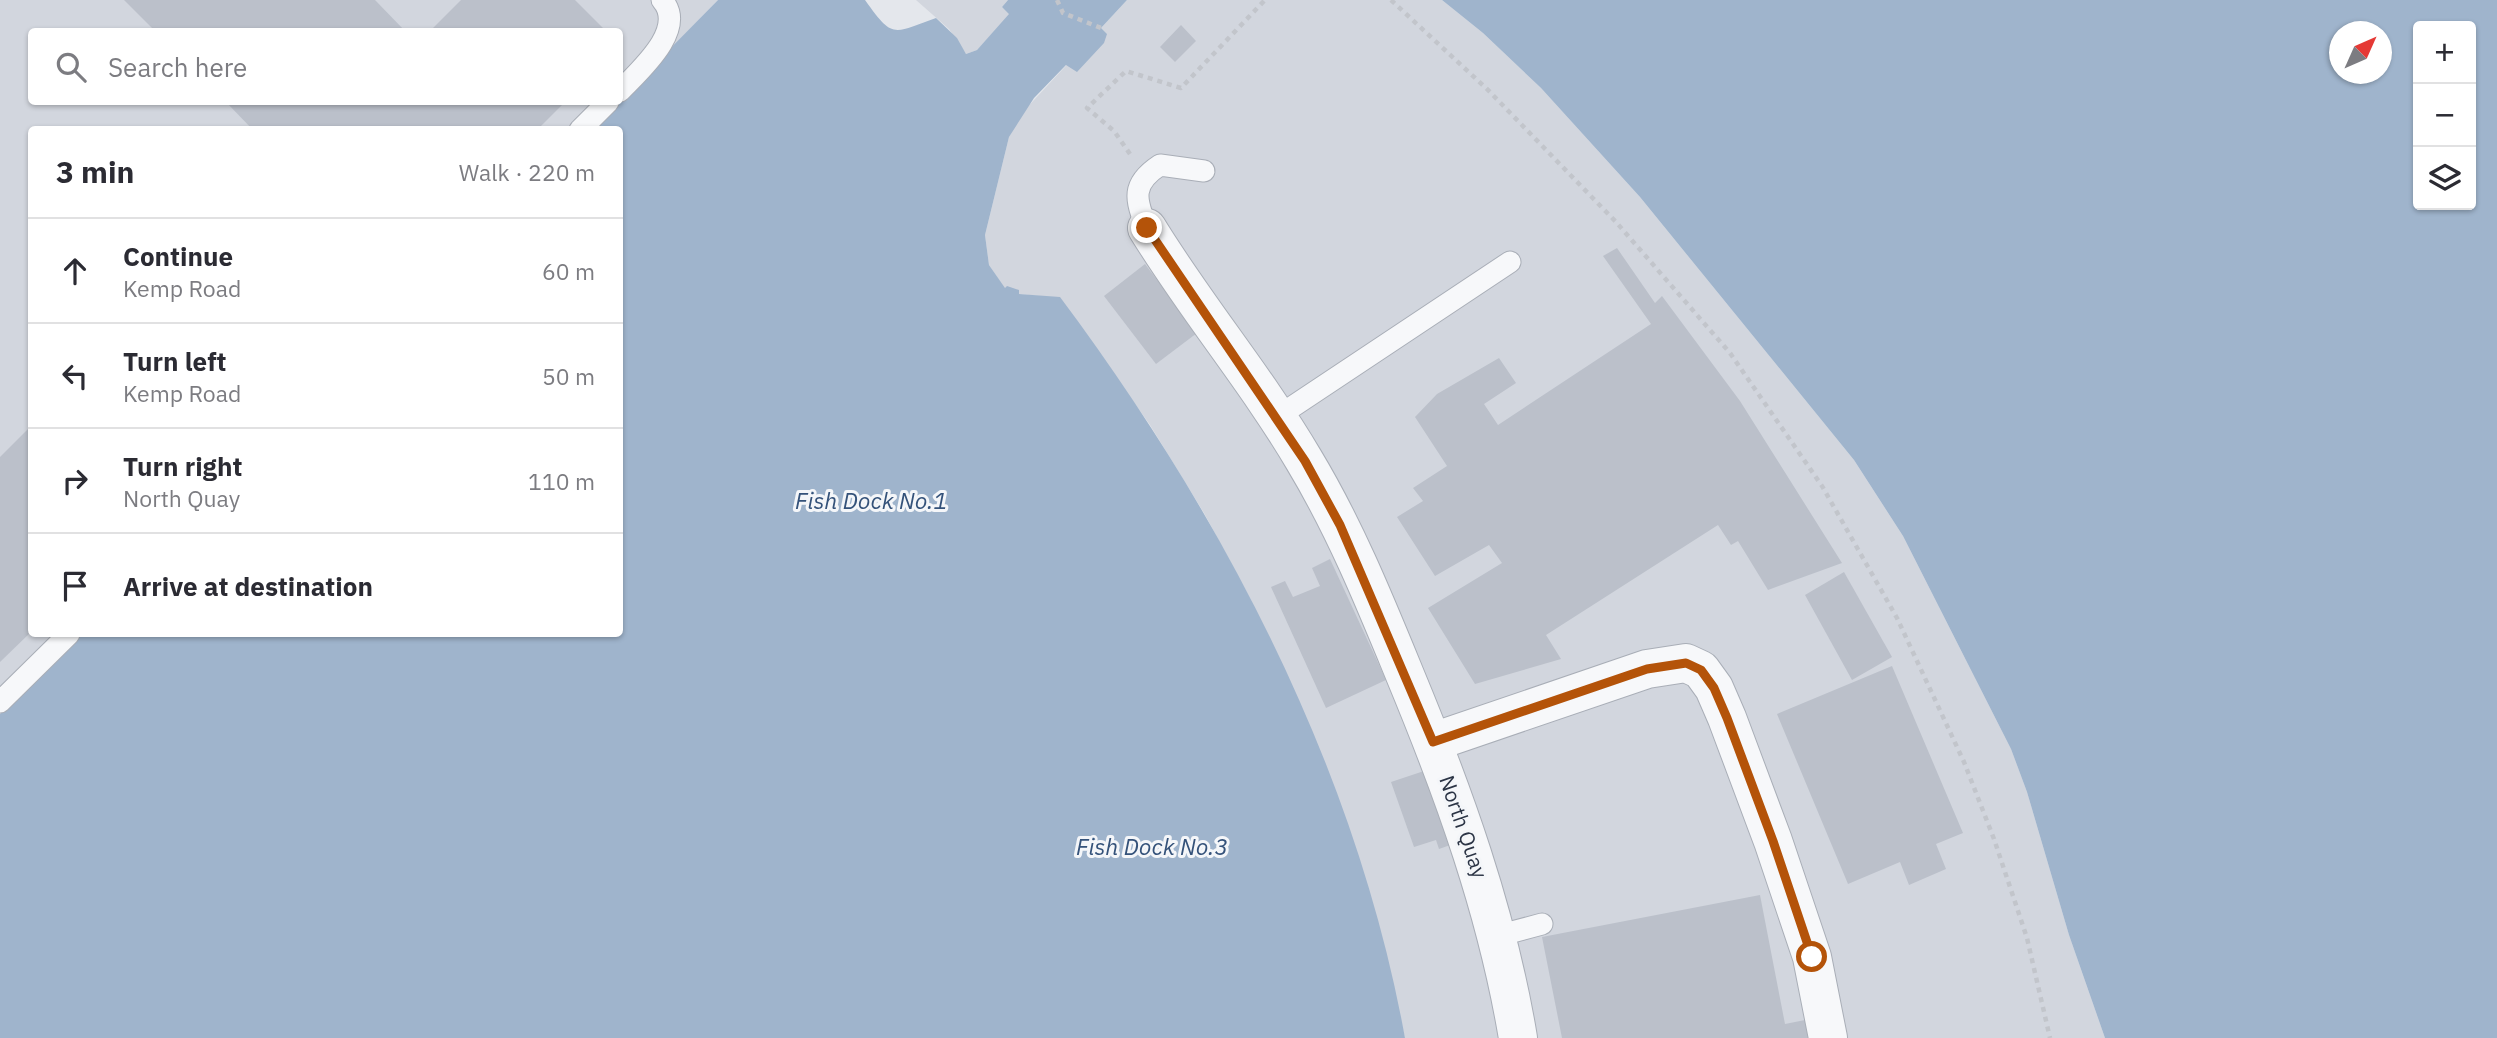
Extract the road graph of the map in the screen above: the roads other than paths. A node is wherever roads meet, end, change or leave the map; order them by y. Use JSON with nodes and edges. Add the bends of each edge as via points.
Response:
{"nodes":[{"id":1,"x":662,"y":0,"type":"edge"},
{"id":2,"x":623,"y":87,"type":"edge"},
{"id":3,"x":605,"y":105,"type":"edge"},
{"id":4,"x":584,"y":126,"type":"edge"},
{"id":5,"x":1204,"y":171,"type":"dead end"},
{"id":6,"x":1147,"y":228,"type":"joint"},
{"id":7,"x":1510,"y":262,"type":"dead end"},
{"id":8,"x":1277,"y":416,"type":"junction"},
{"id":9,"x":66,"y":637,"type":"edge"},
{"id":10,"x":0,"y":702,"type":"edge"},
{"id":11,"x":1433,"y":742,"type":"junction"},
{"id":12,"x":1542,"y":924,"type":"dead end"},
{"id":13,"x":1497,"y":936,"type":"junction"},
{"id":14,"x":1518,"y":1038,"type":"edge"},
{"id":15,"x":1828,"y":1038,"type":"edge"}],
"edges":[{"from":1,"to":2,"type":"lane","via":[[667,5],[669,33]]},
{"from":3,"to":4,"type":"lane"},
{"from":5,"to":6,"type":"lane","via":[[1160,165],[1145,175],[1138,188],[1138,207]]},
{"from":6,"to":8,"type":"street","name":"North Quay"},
{"from":7,"to":8,"type":"lane"},
{"from":8,"to":11,"type":"street","name":"North Quay","via":[[1340,525]]},
{"from":9,"to":10,"type":"lane"},
{"from":11,"to":13,"type":"street","name":"North Quay","via":[[1465,826]]},
{"from":11,"to":15,"type":"street","via":[[1647,669],[1686,663],[1701,670],[1727,718],[1773,841],[1812,957]]},
{"from":12,"to":13,"type":"lane"},
{"from":13,"to":14,"type":"street","name":"North Quay"}]}
